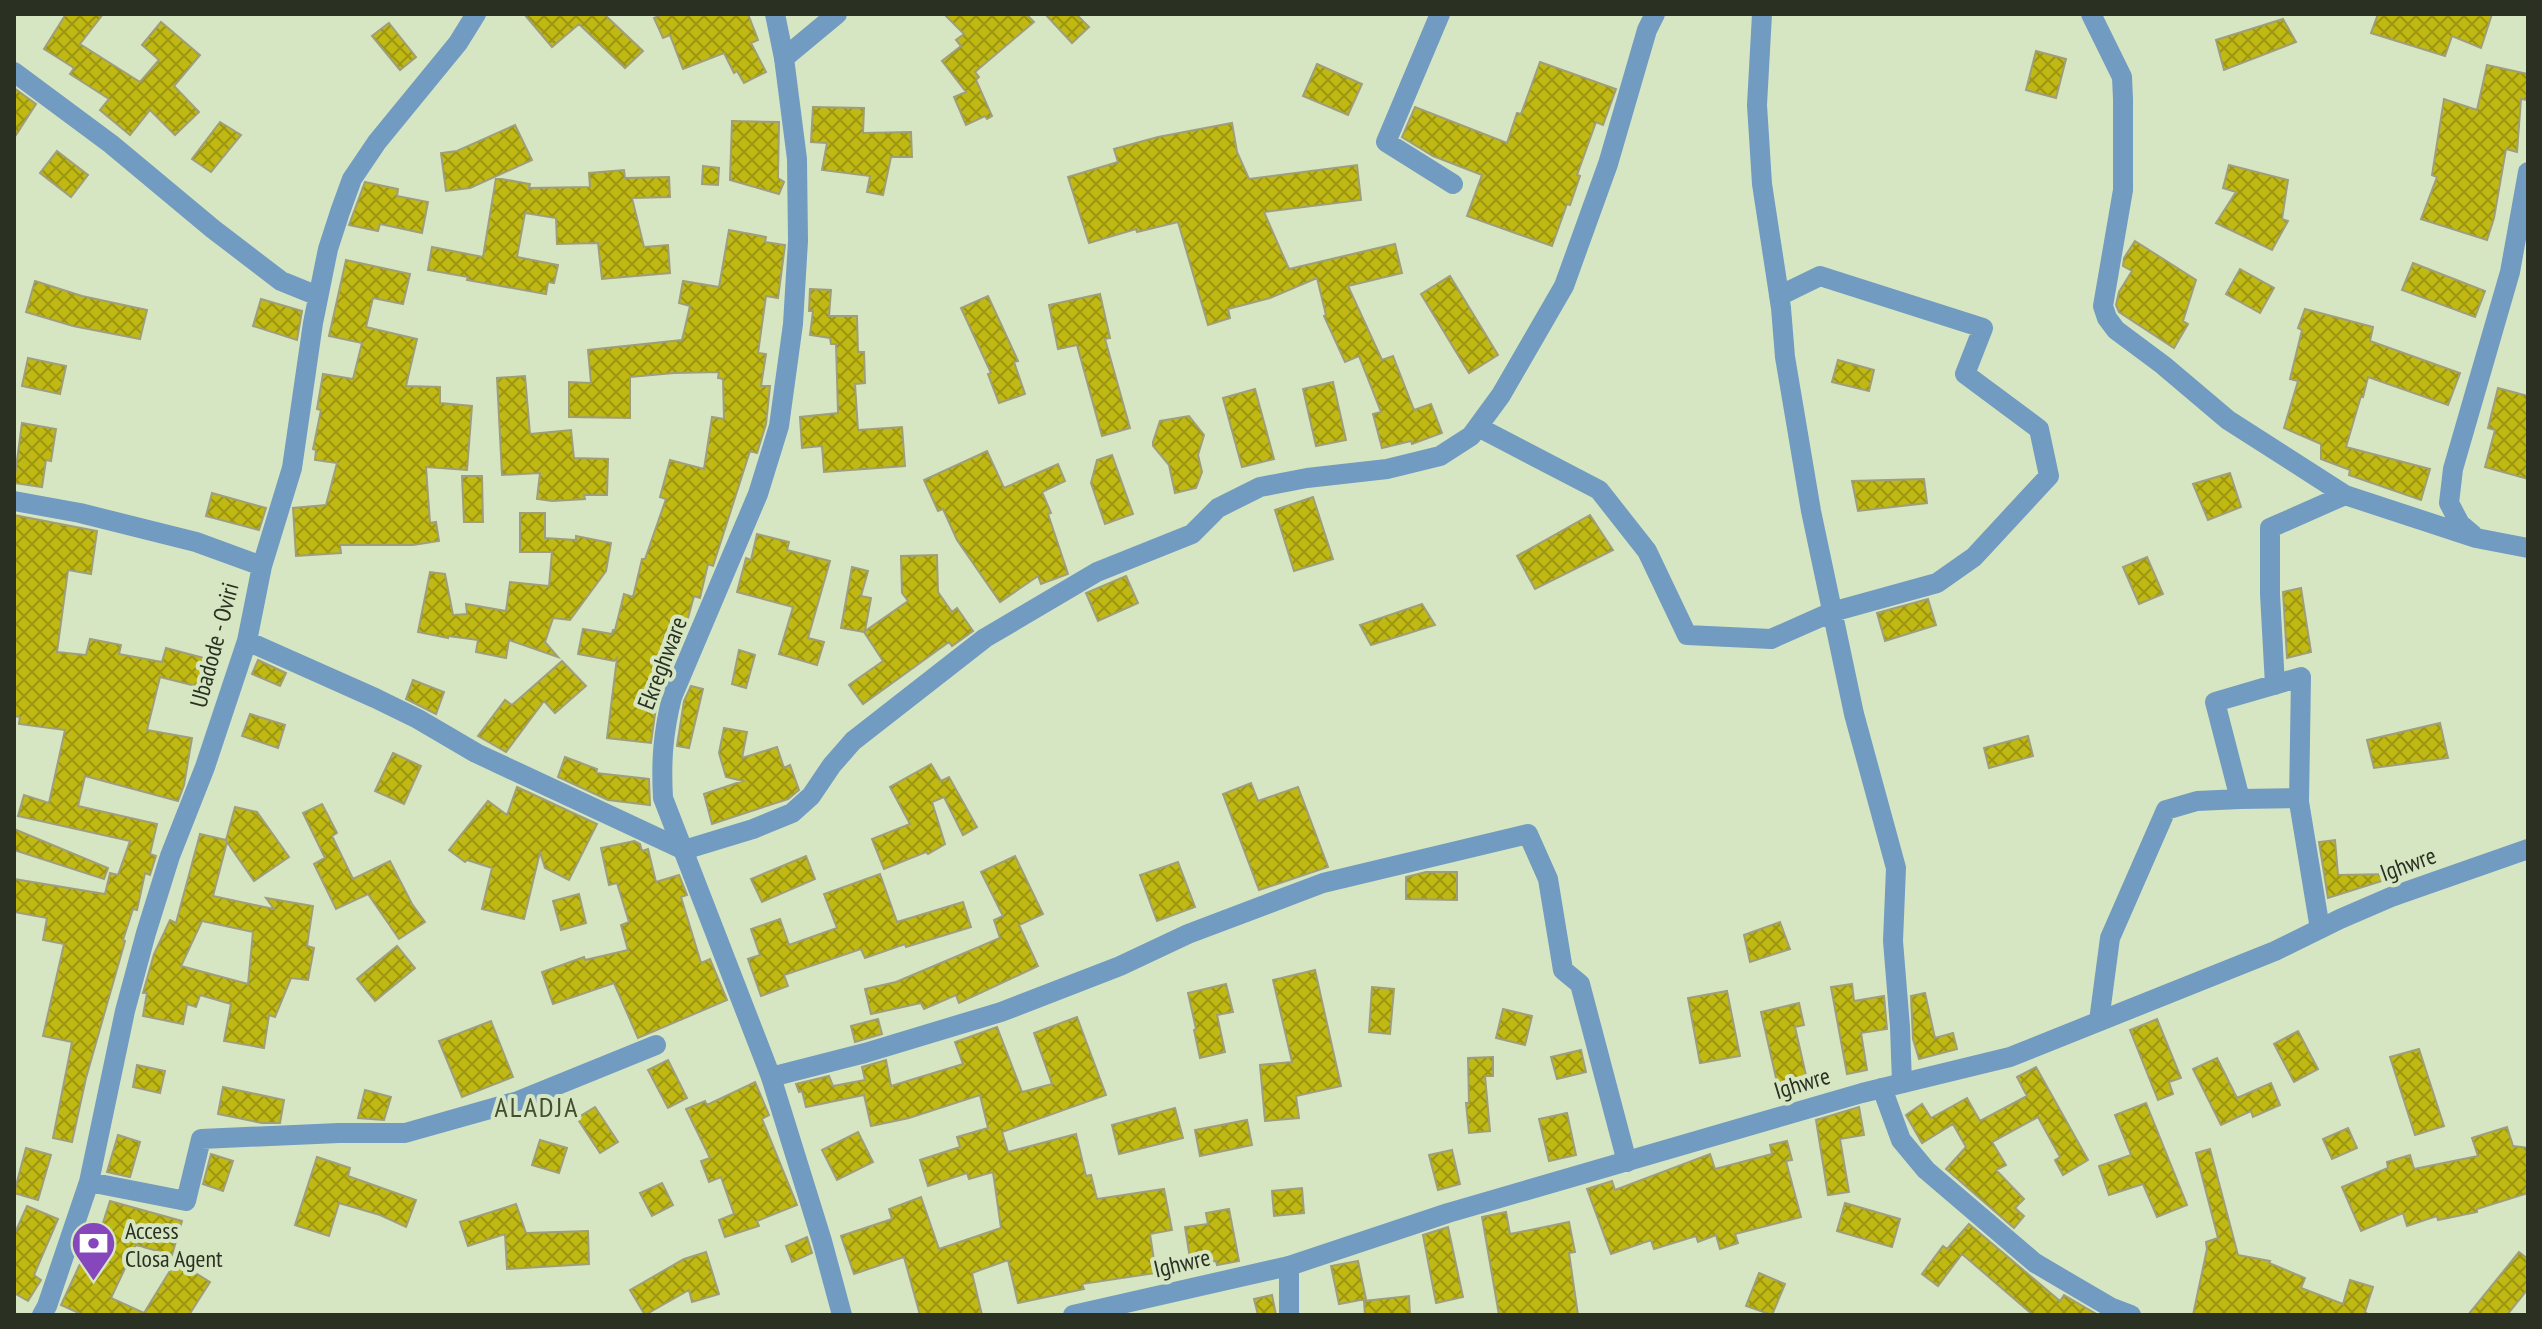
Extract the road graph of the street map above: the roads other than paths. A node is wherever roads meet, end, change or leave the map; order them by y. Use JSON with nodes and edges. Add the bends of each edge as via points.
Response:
{"nodes":[{"id":1,"x":476,"y":14,"type":"edge"},
{"id":2,"x":775,"y":14,"type":"edge"},
{"id":3,"x":837,"y":14,"type":"edge"},
{"id":4,"x":1440,"y":14,"type":"edge"},
{"id":5,"x":1655,"y":14,"type":"edge"},
{"id":6,"x":1762,"y":14,"type":"edge"},
{"id":7,"x":2091,"y":14,"type":"edge"},
{"id":8,"x":784,"y":58,"type":"junction"},
{"id":9,"x":14,"y":72,"type":"edge"},
{"id":10,"x":2528,"y":172,"type":"edge"},
{"id":11,"x":1453,"y":184,"type":"dead end"},
{"id":12,"x":318,"y":296,"type":"junction"},
{"id":13,"x":1779,"y":296,"type":"junction"},
{"id":14,"x":1478,"y":427,"type":"junction"},
{"id":15,"x":2345,"y":495,"type":"junction"},
{"id":16,"x":14,"y":501,"type":"edge"},
{"id":17,"x":2476,"y":538,"type":"junction"},
{"id":18,"x":2528,"y":548,"type":"edge"},
{"id":19,"x":262,"y":566,"type":"junction"},
{"id":20,"x":1832,"y":612,"type":"junction"},
{"id":21,"x":247,"y":641,"type":"junction"},
{"id":22,"x":2275,"y":685,"type":"junction"},
{"id":23,"x":2299,"y":798,"type":"junction"},
{"id":24,"x":2240,"y":799,"type":"junction"},
{"id":25,"x":2528,"y":849,"type":"edge"},
{"id":26,"x":684,"y":850,"type":"junction"},
{"id":27,"x":2320,"y":929,"type":"junction"},
{"id":28,"x":2099,"y":1021,"type":"junction"},
{"id":29,"x":656,"y":1045,"type":"dead end"},
{"id":30,"x":771,"y":1077,"type":"junction"},
{"id":31,"x":1892,"y":1086,"type":"junction"},
{"id":32,"x":1627,"y":1162,"type":"junction"},
{"id":33,"x":89,"y":1182,"type":"junction"},
{"id":34,"x":1289,"y":1266,"type":"junction"},
{"id":35,"x":48,"y":1312,"type":"edge"},
{"id":36,"x":842,"y":1315,"type":"edge"},
{"id":37,"x":1073,"y":1315,"type":"edge"},
{"id":38,"x":1289,"y":1315,"type":"edge"},
{"id":39,"x":2131,"y":1315,"type":"edge"}],
"edges":[{"from":1,"to":12,"type":"street","name":"Ubadode - Oviri","via":[[352,179]]},
{"from":2,"to":8,"type":"street","name":"Ekreghware"},
{"from":3,"to":8,"type":"street"},
{"from":4,"to":11,"type":"street","via":[[1386,142]]},
{"from":5,"to":14,"type":"street","via":[[1564,286]]},
{"from":6,"to":13,"type":"street","via":[[1757,105],[1762,184]]},
{"from":7,"to":15,"type":"street","via":[[2122,77],[2123,190],[2103,306],[2107,318],[2228,420]]},
{"from":8,"to":26,"type":"street","name":"Ekreghware","via":[[797,159],[793,324],[779,426],[758,494],[664,727],[663,798]]},
{"from":9,"to":12,"type":"street","via":[[281,281]]},
{"from":10,"to":17,"type":"street","via":[[2510,272],[2453,469],[2449,503],[2460,524]]},
{"from":12,"to":19,"type":"street","name":"Ubadode - Oviri","via":[[292,468]]},
{"from":13,"to":20,"type":"street","via":[[1800,456]]},
{"from":13,"to":20,"type":"street","via":[[1820,276],[1983,328],[1965,374],[2039,429],[2049,476],[1974,557],[1937,583]]},
{"from":14,"to":20,"type":"street","via":[[1599,490],[1647,551],[1687,635],[1771,639]]},
{"from":14,"to":26,"type":"street","via":[[1440,456],[1260,487],[1218,508],[1192,534],[1097,572],[985,638],[853,741],[792,813]]},
{"from":15,"to":17,"type":"street"},
{"from":15,"to":22,"type":"street","via":[[2270,528]]},
{"from":16,"to":19,"type":"street","via":[[196,542]]},
{"from":17,"to":18,"type":"street"},
{"from":19,"to":21,"type":"street","name":"Ubadode - Oviri"},
{"from":20,"to":31,"type":"street","via":[[1896,868],[1893,941],[1900,1027]]},
{"from":21,"to":26,"type":"street"},
{"from":21,"to":33,"type":"street","name":"Ubadode - Oviri","via":[[146,933]]},
{"from":22,"to":23,"type":"street","via":[[2301,677]]},
{"from":22,"to":24,"type":"street","via":[[2215,702]]},
{"from":23,"to":24,"type":"street"},
{"from":23,"to":27,"type":"street"},
{"from":24,"to":28,"type":"street","via":[[2197,801],[2166,810],[2110,938]]},
{"from":25,"to":27,"type":"street","name":"Ighwre","via":[[2391,897]]},
{"from":26,"to":30,"type":"street","name":"Ekreghware"},
{"from":27,"to":28,"type":"street","name":"Ighwre"},
{"from":28,"to":31,"type":"street","name":"Ighwre","via":[[2010,1057]]},
{"from":29,"to":33,"type":"street","via":[[518,1101],[405,1133],[201,1139],[186,1201]]},
{"from":30,"to":32,"type":"street","via":[[1001,1012],[1323,883],[1528,834],[1548,879],[1563,970],[1580,984]]},
{"from":30,"to":36,"type":"street","name":"Ekreghware"},
{"from":31,"to":32,"type":"street","name":"Ighwre"},
{"from":31,"to":39,"type":"street","via":[[1901,1140],[1926,1170],[2035,1263]]},
{"from":32,"to":34,"type":"street","name":"Ighwre"},
{"from":33,"to":35,"type":"street","name":"Ubadode - Oviri"},
{"from":34,"to":37,"type":"street","name":"Ighwre"},
{"from":34,"to":38,"type":"street"}]}
